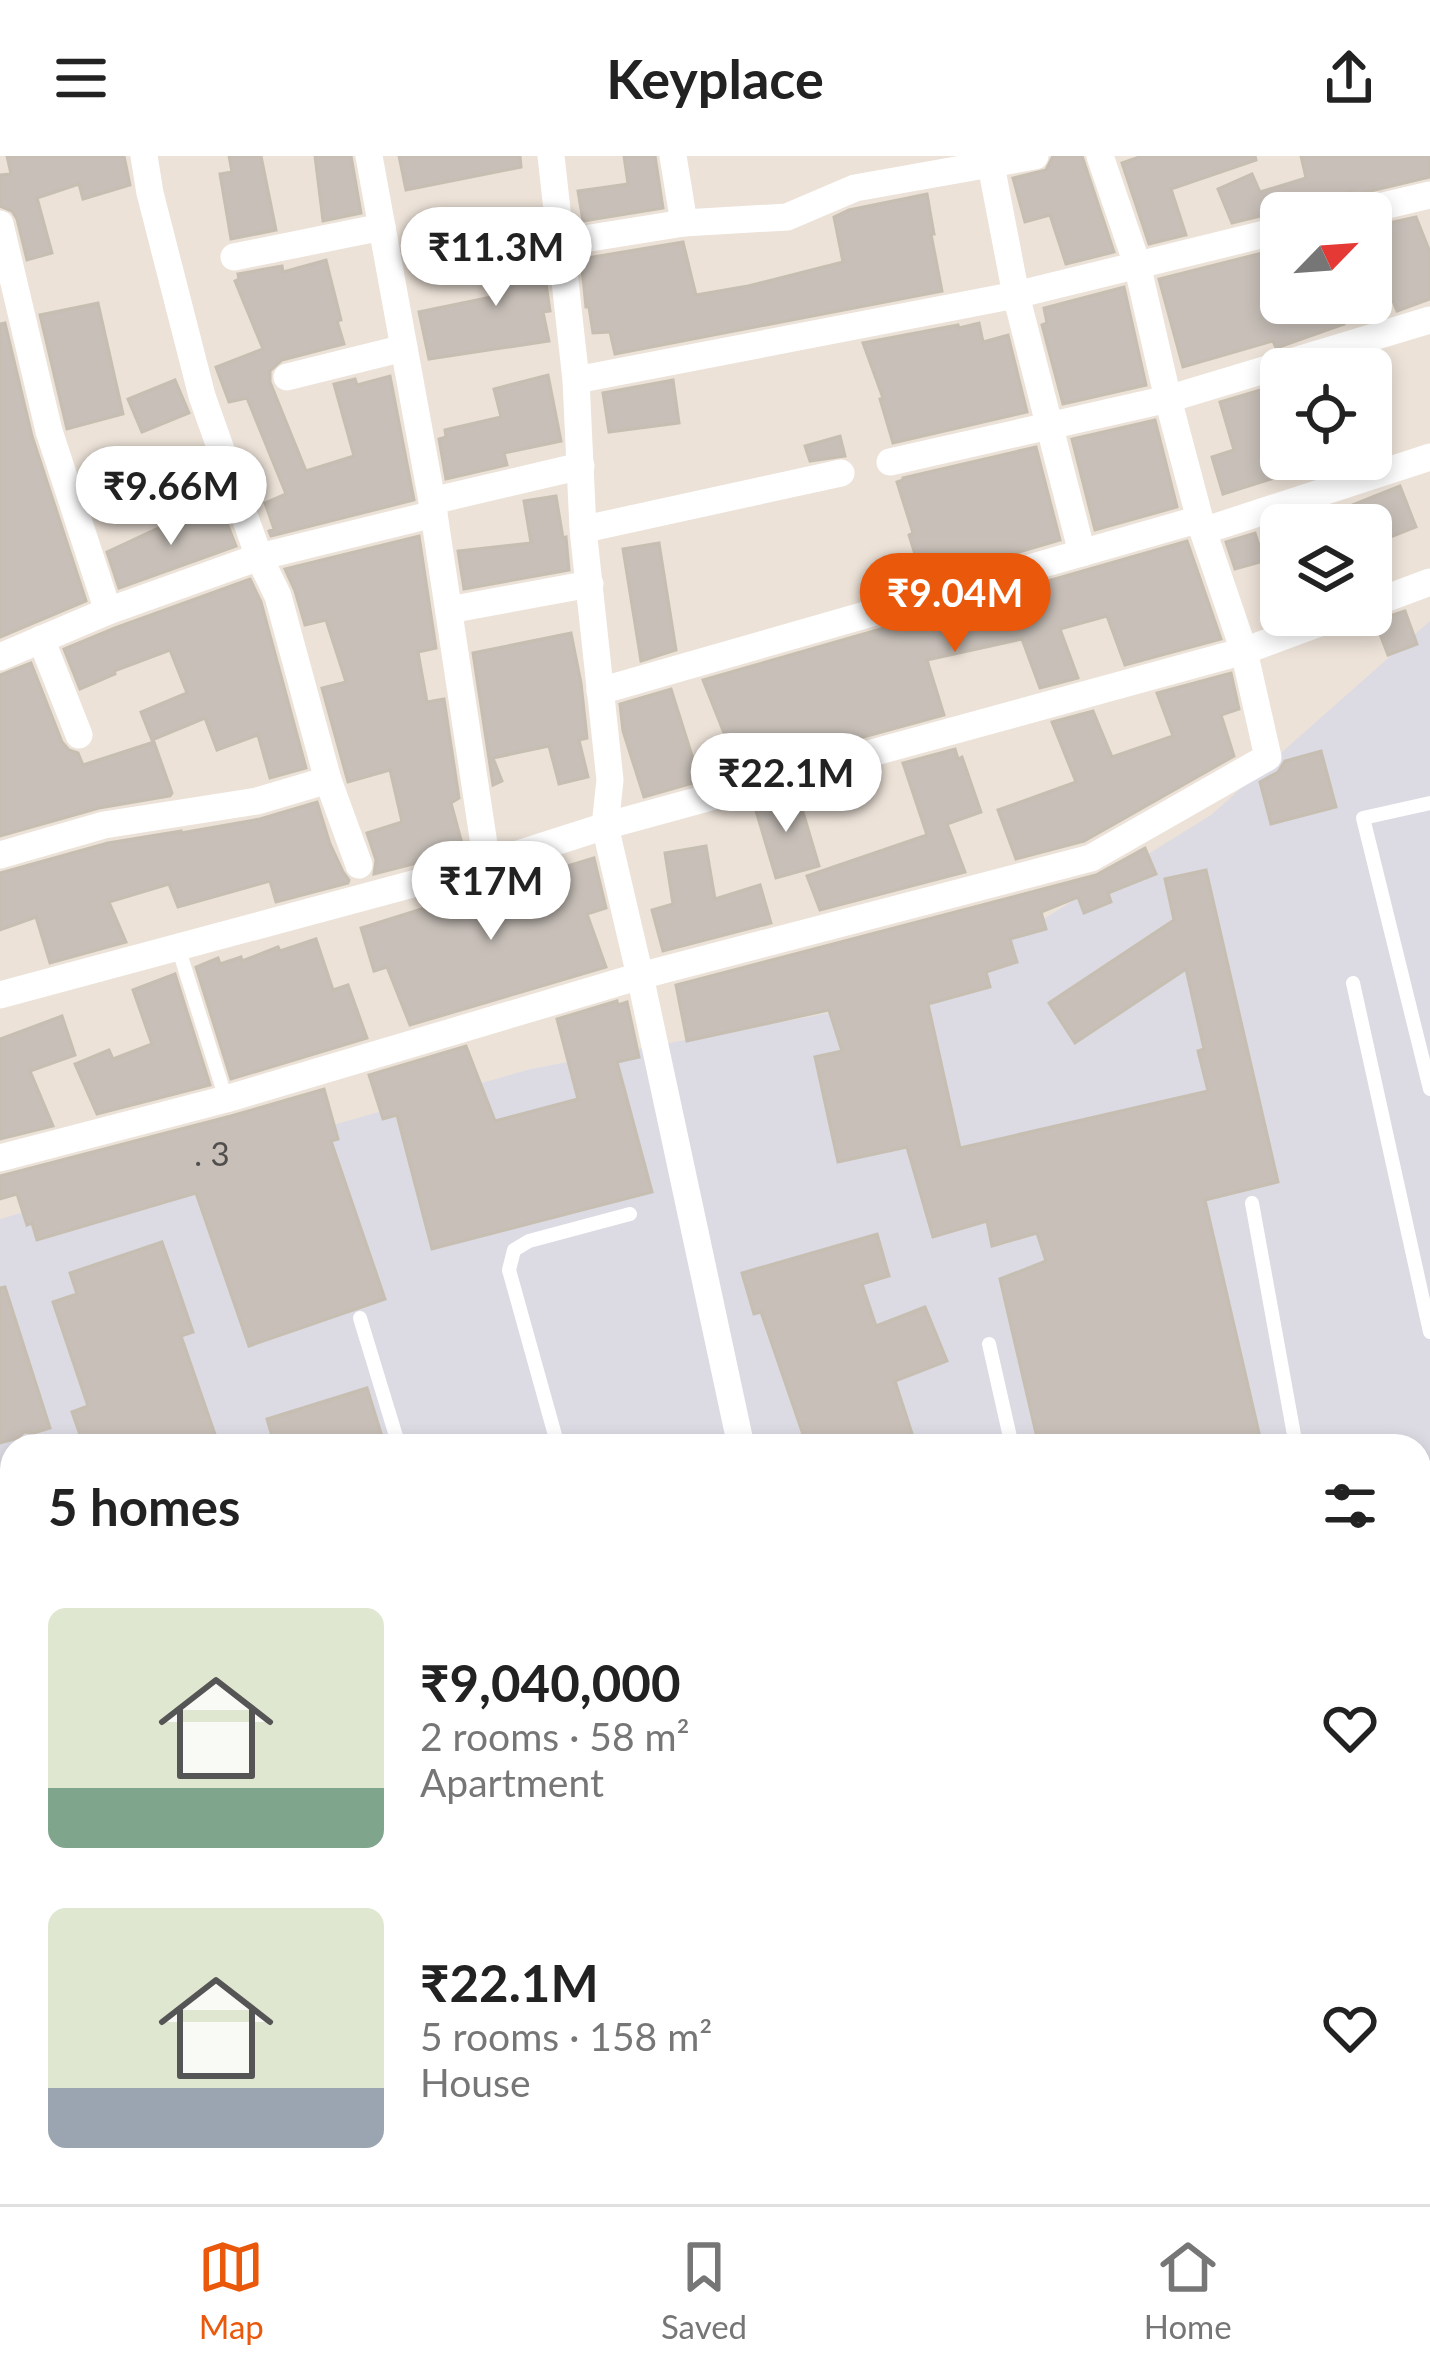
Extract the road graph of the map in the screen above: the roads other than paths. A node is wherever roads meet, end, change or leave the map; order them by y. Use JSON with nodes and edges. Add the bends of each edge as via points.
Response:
{"nodes":[{"id":1,"x":144,"y":156,"type":"edge"},
{"id":2,"x":369,"y":156,"type":"edge"},
{"id":3,"x":551,"y":156,"type":"edge"},
{"id":4,"x":673,"y":156,"type":"edge"},
{"id":5,"x":1035,"y":156,"type":"edge"},
{"id":6,"x":1100,"y":156,"type":"edge"},
{"id":7,"x":991,"y":165,"type":"junction"},
{"id":8,"x":1430,"y":195,"type":"edge"},
{"id":9,"x":1392,"y":204,"type":"edge"},
{"id":10,"x":685,"y":223,"type":"junction"},
{"id":11,"x":0,"y":224,"type":"edge"},
{"id":12,"x":382,"y":227,"type":"junction"},
{"id":13,"x":1260,"y":235,"type":"edge"},
{"id":14,"x":559,"y":243,"type":"junction"},
{"id":15,"x":234,"y":257,"type":"dead end"},
{"id":16,"x":1137,"y":264,"type":"junction"},
{"id":17,"x":1016,"y":295,"type":"junction"},
{"id":18,"x":1430,"y":320,"type":"edge"},
{"id":19,"x":404,"y":348,"type":"junction"},
{"id":20,"x":287,"y":376,"type":"dead end"},
{"id":21,"x":576,"y":380,"type":"junction"},
{"id":22,"x":1168,"y":399,"type":"junction"},
{"id":23,"x":1051,"y":425,"type":"junction"},
{"id":24,"x":1430,"y":458,"type":"edge"},
{"id":25,"x":890,"y":462,"type":"dead end"},
{"id":26,"x":581,"y":466,"type":"junction"},
{"id":27,"x":841,"y":473,"type":"dead end"},
{"id":28,"x":433,"y":507,"type":"junction"},
{"id":29,"x":1202,"y":525,"type":"junction"},
{"id":30,"x":584,"y":529,"type":"junction"},
{"id":31,"x":1082,"y":553,"type":"junction"},
{"id":32,"x":259,"y":557,"type":"junction"},
{"id":33,"x":1430,"y":582,"type":"edge"},
{"id":34,"x":590,"y":584,"type":"junction"},
{"id":35,"x":1392,"y":596,"type":"edge"},
{"id":36,"x":449,"y":610,"type":"junction"},
{"id":37,"x":108,"y":611,"type":"junction"},
{"id":38,"x":1284,"y":636,"type":"edge"},
{"id":39,"x":41,"y":639,"type":"junction"},
{"id":40,"x":1244,"y":651,"type":"junction"},
{"id":41,"x":0,"y":657,"type":"edge"},
{"id":42,"x":600,"y":691,"type":"junction"},
{"id":43,"x":79,"y":735,"type":"dead end"},
{"id":44,"x":328,"y":780,"type":"junction"},
{"id":45,"x":1430,"y":802,"type":"edge"},
{"id":46,"x":604,"y":826,"type":"junction"},
{"id":47,"x":0,"y":855,"type":"edge"},
{"id":48,"x":487,"y":864,"type":"junction"},
{"id":49,"x":359,"y":865,"type":"dead end"},
{"id":50,"x":178,"y":947,"type":"junction"},
{"id":51,"x":640,"y":976,"type":"junction"},
{"id":52,"x":1353,"y":983,"type":"dead end"},
{"id":53,"x":0,"y":995,"type":"edge"},
{"id":54,"x":1430,"y":1089,"type":"edge"},
{"id":55,"x":226,"y":1099,"type":"junction"},
{"id":56,"x":0,"y":1158,"type":"edge"},
{"id":57,"x":1252,"y":1202,"type":"dead end"},
{"id":58,"x":630,"y":1214,"type":"dead end"},
{"id":59,"x":360,"y":1318,"type":"dead end"},
{"id":60,"x":1430,"y":1332,"type":"edge"},
{"id":61,"x":989,"y":1344,"type":"dead end"},
{"id":62,"x":395,"y":1434,"type":"edge"},
{"id":63,"x":555,"y":1434,"type":"edge"},
{"id":64,"x":738,"y":1434,"type":"edge"},
{"id":65,"x":1009,"y":1434,"type":"edge"},
{"id":66,"x":1293,"y":1434,"type":"edge"}],
"edges":[{"from":1,"to":32,"type":"street","via":[[202,396]]},
{"from":2,"to":12,"type":"street"},
{"from":3,"to":14,"type":"street"},
{"from":4,"to":10,"type":"street"},
{"from":5,"to":7,"type":"street"},
{"from":6,"to":16,"type":"street"},
{"from":7,"to":10,"type":"street","via":[[855,188],[787,217]]},
{"from":7,"to":17,"type":"street"},
{"from":8,"to":9,"type":"street"},
{"from":10,"to":14,"type":"street"},
{"from":11,"to":37,"type":"street","via":[[49,431]]},
{"from":12,"to":15,"type":"street"},
{"from":12,"to":19,"type":"street"},
{"from":13,"to":16,"type":"street"},
{"from":14,"to":21,"type":"street"},
{"from":16,"to":17,"type":"street"},
{"from":16,"to":22,"type":"street"},
{"from":17,"to":21,"type":"street"},
{"from":17,"to":23,"type":"street"},
{"from":18,"to":22,"type":"street"},
{"from":19,"to":20,"type":"street"},
{"from":19,"to":28,"type":"street"},
{"from":21,"to":26,"type":"street"},
{"from":22,"to":23,"type":"street"},
{"from":22,"to":29,"type":"street"},
{"from":23,"to":25,"type":"street"},
{"from":23,"to":31,"type":"street"},
{"from":24,"to":29,"type":"street"},
{"from":26,"to":28,"type":"street"},
{"from":26,"to":30,"type":"street"},
{"from":27,"to":30,"type":"street"},
{"from":28,"to":32,"type":"street"},
{"from":28,"to":36,"type":"street"},
{"from":29,"to":31,"type":"street"},
{"from":29,"to":40,"type":"street"},
{"from":30,"to":34,"type":"street"},
{"from":31,"to":42,"type":"street"},
{"from":32,"to":37,"type":"street"},
{"from":32,"to":44,"type":"street","via":[[278,596]]},
{"from":33,"to":35,"type":"street"},
{"from":34,"to":36,"type":"street"},
{"from":34,"to":42,"type":"street"},
{"from":36,"to":48,"type":"street"},
{"from":37,"to":39,"type":"street"},
{"from":38,"to":40,"type":"street"},
{"from":39,"to":41,"type":"street"},
{"from":39,"to":43,"type":"street"},
{"from":40,"to":46,"type":"street"},
{"from":40,"to":51,"type":"street","via":[[1268,757],[1091,858]]},
{"from":42,"to":46,"type":"street","via":[[610,780]]},
{"from":44,"to":47,"type":"street","via":[[241,804],[104,825]]},
{"from":44,"to":49,"type":"street"},
{"from":45,"to":54,"type":"lane","via":[[1363,818]]},
{"from":46,"to":48,"type":"street"},
{"from":46,"to":51,"type":"street"},
{"from":48,"to":50,"type":"street"},
{"from":50,"to":53,"type":"street"},
{"from":50,"to":55,"type":"lane"},
{"from":51,"to":55,"type":"street"},
{"from":51,"to":64,"type":"street"},
{"from":52,"to":60,"type":"lane"},
{"from":55,"to":56,"type":"street"},
{"from":57,"to":66,"type":"lane"},
{"from":58,"to":63,"type":"lane","via":[[514,1250],[508,1270]]},
{"from":59,"to":62,"type":"lane"},
{"from":61,"to":65,"type":"lane"}]}
